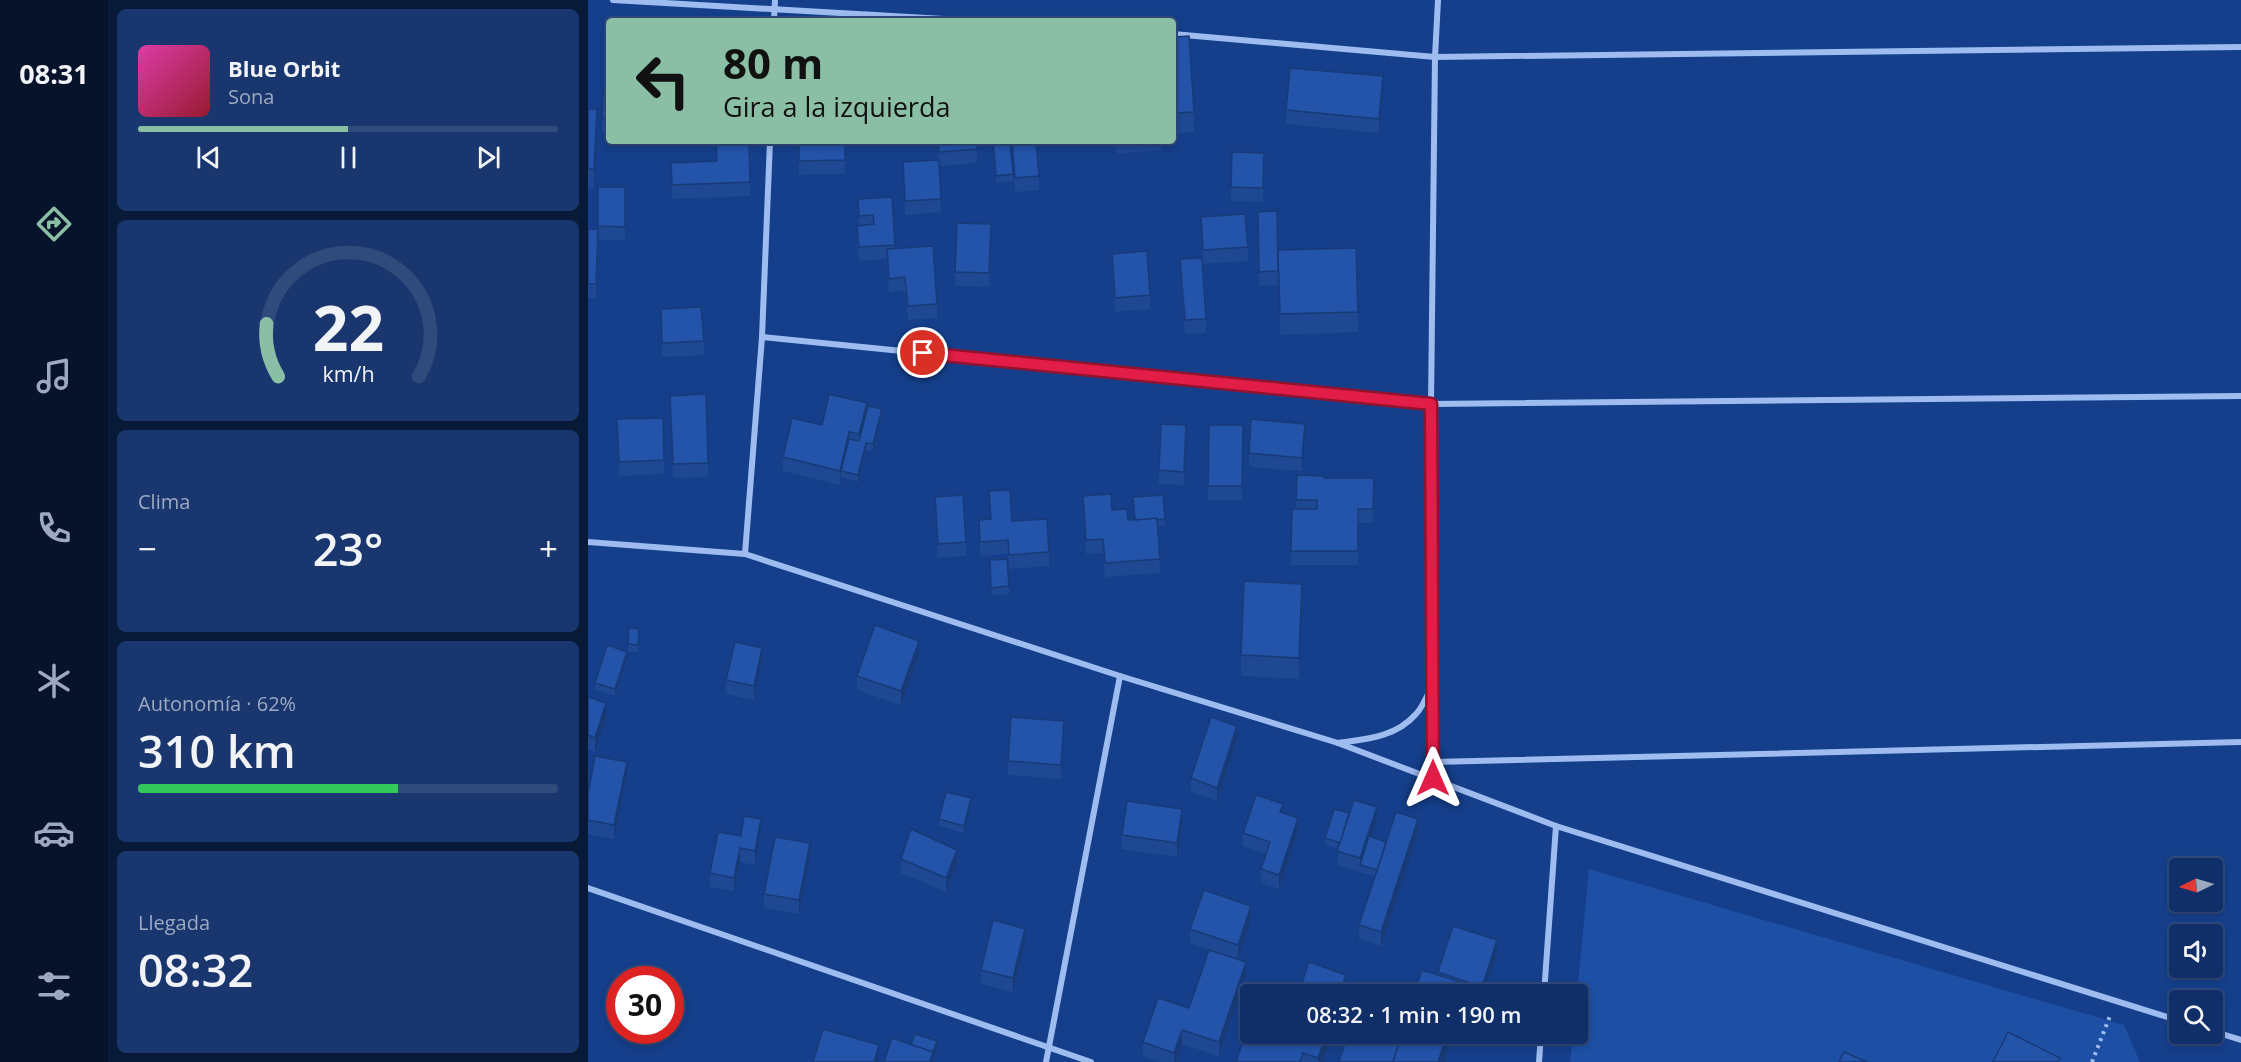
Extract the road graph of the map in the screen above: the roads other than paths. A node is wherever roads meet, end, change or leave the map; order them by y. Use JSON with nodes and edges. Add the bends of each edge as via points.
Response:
{"nodes":[{"id":1,"x":613,"y":0,"type":"edge"},
{"id":2,"x":775,"y":0,"type":"edge"},
{"id":3,"x":1438,"y":0,"type":"edge"},
{"id":4,"x":775,"y":8,"type":"junction"},
{"id":5,"x":774,"y":18,"type":"edge"},
{"id":6,"x":932,"y":18,"type":"edge"},
{"id":7,"x":1176,"y":34,"type":"edge"},
{"id":8,"x":2241,"y":46,"type":"edge"},
{"id":9,"x":1435,"y":57,"type":"junction"},
{"id":10,"x":770,"y":144,"type":"edge"},
{"id":11,"x":762,"y":337,"type":"junction"},
{"id":12,"x":2241,"y":396,"type":"edge"},
{"id":13,"x":1431,"y":404,"type":"junction"},
{"id":14,"x":588,"y":542,"type":"edge"},
{"id":15,"x":746,"y":554,"type":"junction"},
{"id":16,"x":1120,"y":676,"type":"junction"},
{"id":17,"x":1434,"y":682,"type":"junction"},
{"id":18,"x":2241,"y":742,"type":"edge"},
{"id":19,"x":1338,"y":743,"type":"junction"},
{"id":20,"x":1433,"y":762,"type":"junction"},
{"id":21,"x":1433,"y":778,"type":"junction"},
{"id":22,"x":1556,"y":826,"type":"junction"},
{"id":23,"x":588,"y":888,"type":"edge"},
{"id":24,"x":1545,"y":984,"type":"edge"},
{"id":25,"x":2169,"y":1018,"type":"edge"},
{"id":26,"x":2223,"y":1034,"type":"edge"},
{"id":27,"x":2241,"y":1040,"type":"edge"},
{"id":28,"x":1540,"y":1044,"type":"edge"},
{"id":29,"x":1048,"y":1048,"type":"junction"},
{"id":30,"x":1046,"y":1062,"type":"edge"},
{"id":31,"x":1091,"y":1062,"type":"edge"},
{"id":32,"x":1539,"y":1062,"type":"edge"}],
"edges":[{"from":1,"to":4,"type":"street"},
{"from":2,"to":4,"type":"street"},
{"from":3,"to":9,"type":"street"},
{"from":4,"to":5,"type":"street"},
{"from":4,"to":6,"type":"street"},
{"from":7,"to":9,"type":"street"},
{"from":8,"to":9,"type":"street"},
{"from":9,"to":13,"type":"street"},
{"from":10,"to":11,"type":"street"},
{"from":11,"to":13,"type":"street"},
{"from":11,"to":15,"type":"street"},
{"from":12,"to":13,"type":"street"},
{"from":13,"to":17,"type":"street"},
{"from":14,"to":15,"type":"street"},
{"from":15,"to":16,"type":"street"},
{"from":16,"to":19,"type":"street"},
{"from":16,"to":29,"type":"street"},
{"from":17,"to":19,"type":"street","via":[[1418,713],[1399,729],[1378,737]]},
{"from":17,"to":20,"type":"street"},
{"from":18,"to":20,"type":"street"},
{"from":19,"to":21,"type":"street"},
{"from":20,"to":21,"type":"street"},
{"from":21,"to":22,"type":"street"},
{"from":22,"to":24,"type":"street"},
{"from":22,"to":25,"type":"street"},
{"from":23,"to":29,"type":"street"},
{"from":26,"to":27,"type":"street"},
{"from":28,"to":32,"type":"street"},
{"from":29,"to":30,"type":"street"},
{"from":29,"to":31,"type":"street"}]}
